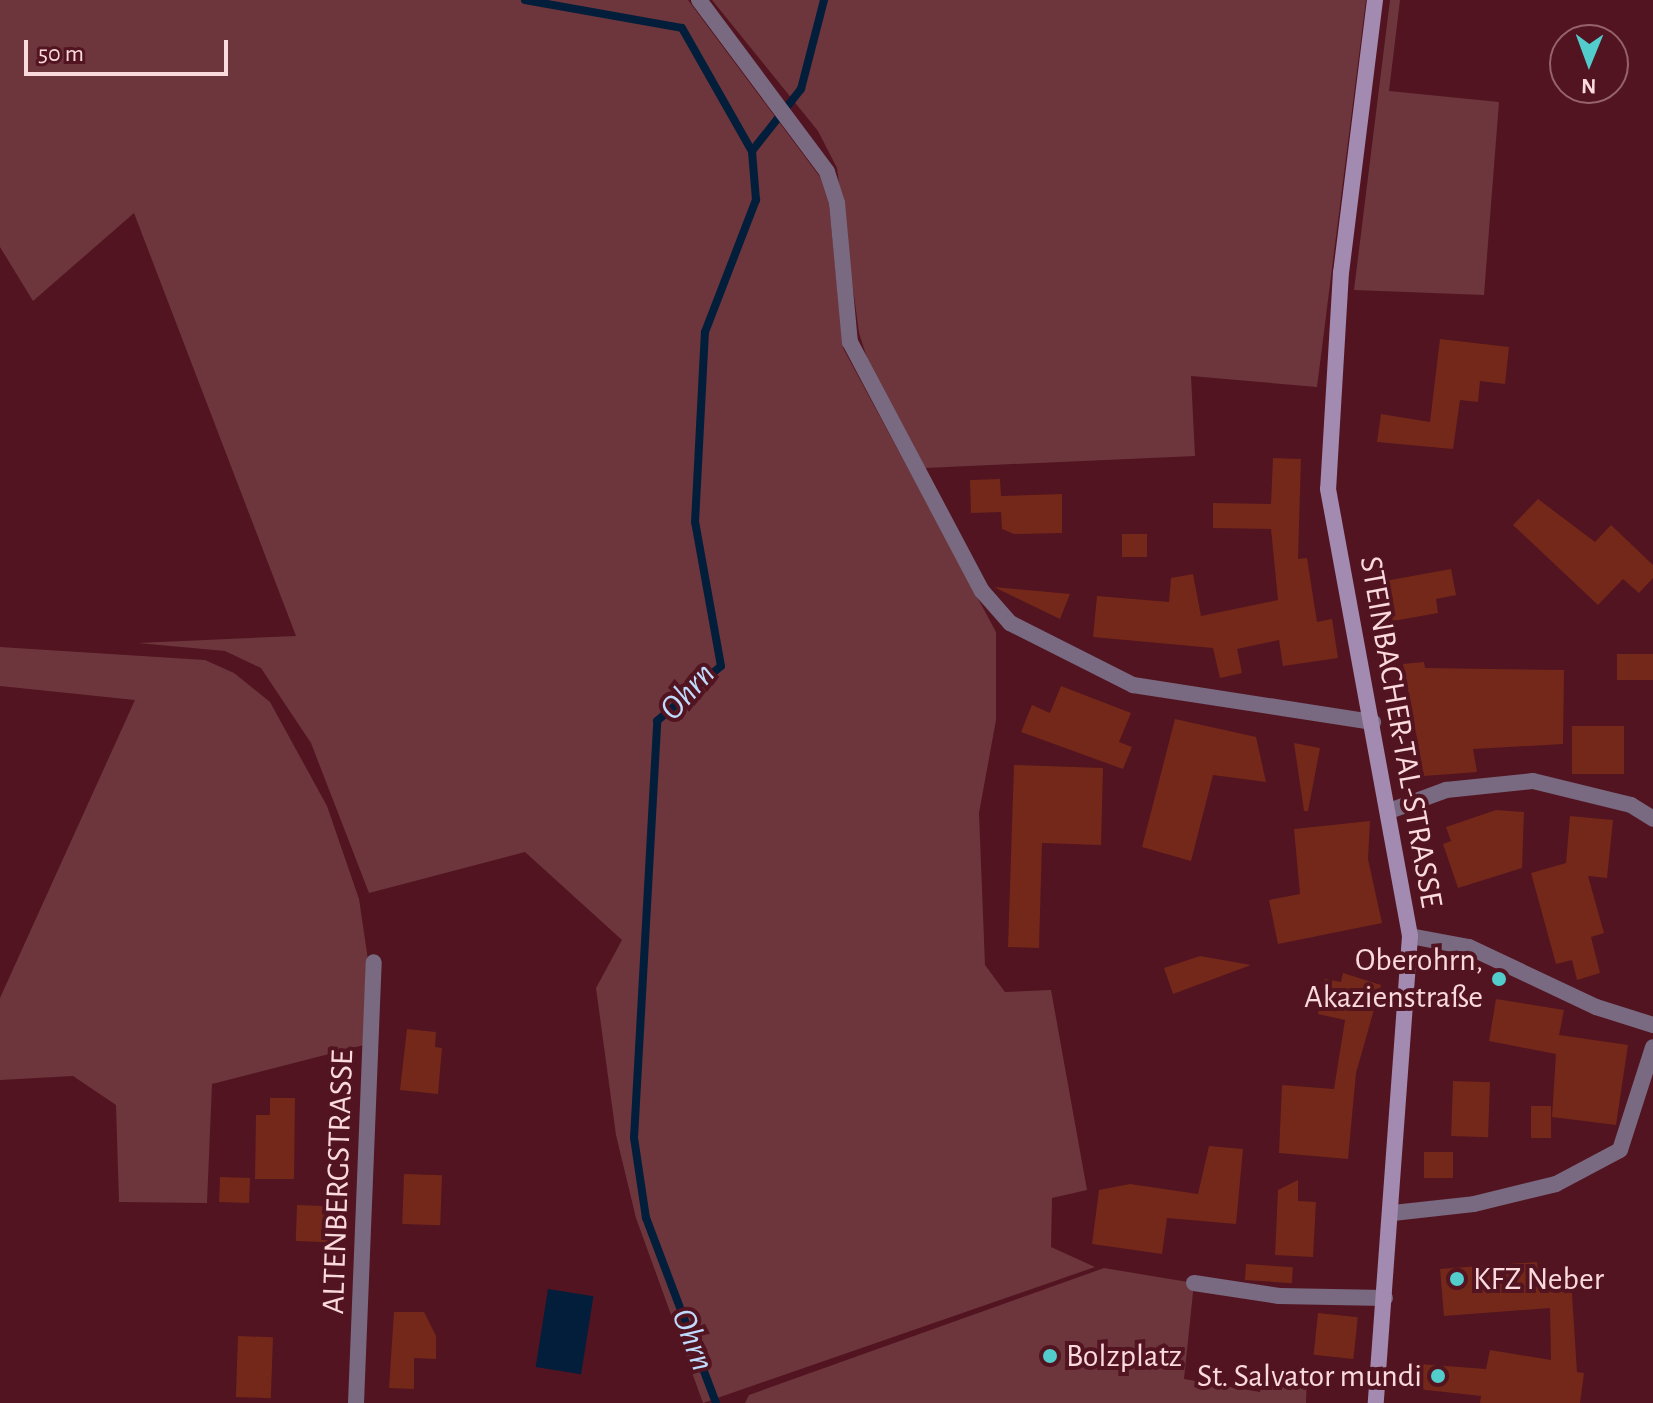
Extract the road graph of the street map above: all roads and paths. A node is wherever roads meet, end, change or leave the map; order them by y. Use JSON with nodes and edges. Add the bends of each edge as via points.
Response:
{"nodes":[{"id":1,"x":699,"y":0,"type":"edge"},
{"id":2,"x":1375,"y":0,"type":"edge"},
{"id":3,"x":1373,"y":722,"type":"junction"},
{"id":4,"x":1392,"y":810,"type":"junction"},
{"id":5,"x":1653,"y":819,"type":"edge"},
{"id":6,"x":1410,"y":936,"type":"junction"},
{"id":7,"x":374,"y":962,"type":"dead end"},
{"id":8,"x":1653,"y":1025,"type":"edge"},
{"id":9,"x":1653,"y":1047,"type":"edge"},
{"id":10,"x":1393,"y":1213,"type":"junction"},
{"id":11,"x":1194,"y":1283,"type":"dead end"},
{"id":12,"x":1385,"y":1298,"type":"junction"},
{"id":13,"x":356,"y":1403,"type":"edge"},
{"id":14,"x":1376,"y":1403,"type":"edge"}],
"edges":[{"from":1,"to":3,"type":"street","via":[[803,132],[837,203],[850,342],[865,380],[982,591],[1010,623],[1133,685]]},
{"from":2,"to":3,"type":"main road","name":"STEINBACHER-TAL-STRASSE","via":[[1341,272],[1328,489]]},
{"from":3,"to":4,"type":"main road","name":"STEINBACHER-TAL-STRASSE"},
{"from":4,"to":5,"type":"street","via":[[1446,790],[1533,781],[1631,805]]},
{"from":4,"to":6,"type":"main road","name":"STEINBACHER-TAL-STRASSE"},
{"from":6,"to":8,"type":"street","via":[[1469,947],[1596,1007]]},
{"from":6,"to":10,"type":"main road","name":"STEINBACHER-TAL-STRASSE"},
{"from":7,"to":13,"type":"street","name":"ALTENBERGSTRASSE"},
{"from":9,"to":10,"type":"street","via":[[1620,1150],[1556,1184],[1474,1204]]},
{"from":10,"to":12,"type":"main road","name":"STEINBACHER-TAL-STRASSE"},
{"from":11,"to":12,"type":"street","via":[[1279,1296]]},
{"from":12,"to":14,"type":"main road","name":"STEINBACHER-TAL-STRASSE"}]}
